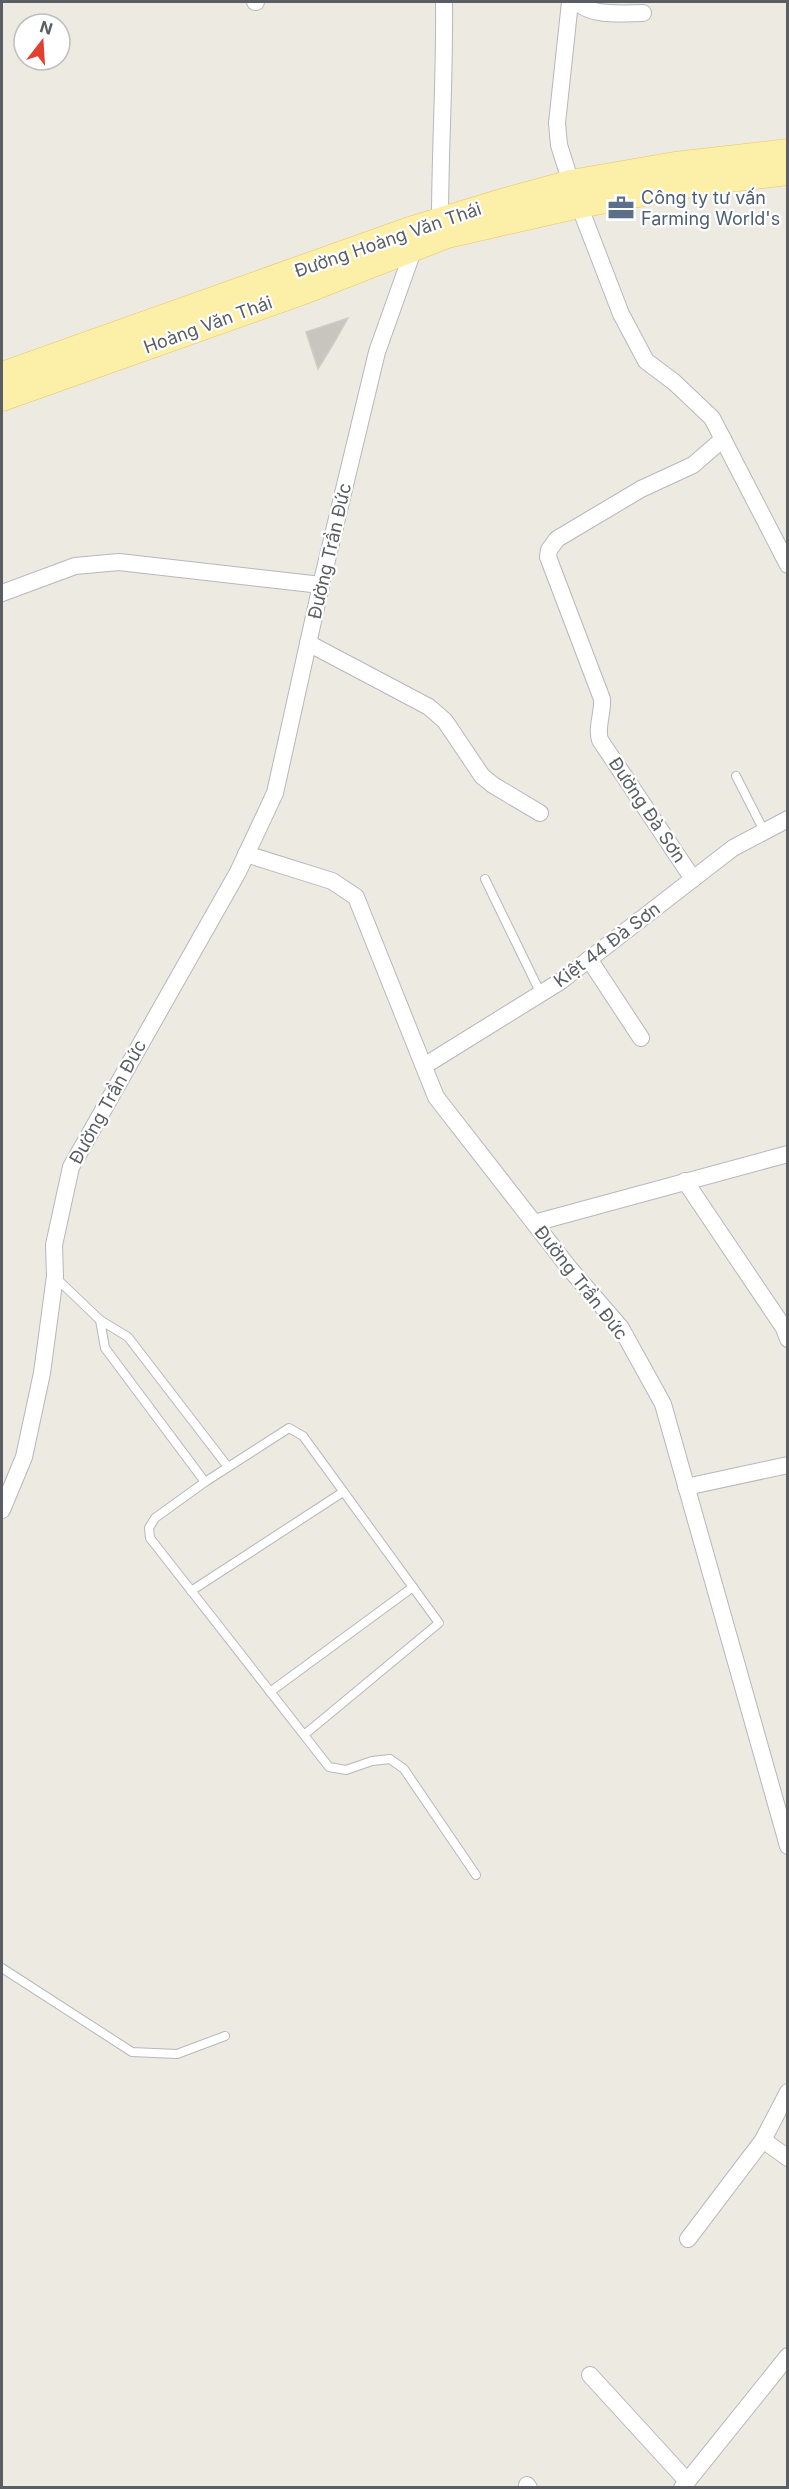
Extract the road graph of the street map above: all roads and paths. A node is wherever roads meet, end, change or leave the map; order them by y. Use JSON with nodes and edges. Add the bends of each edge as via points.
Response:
{"nodes":[{"id":1,"x":444,"y":2,"type":"edge"},
{"id":2,"x":570,"y":2,"type":"edge"},
{"id":3,"x":577,"y":2,"type":"edge"},
{"id":4,"x":643,"y":13,"type":"dead end"},
{"id":5,"x":788,"y":152,"type":"edge"},
{"id":6,"x":788,"y":172,"type":"edge"},
{"id":7,"x":575,"y":194,"type":"junction"},
{"id":8,"x":440,"y":220,"type":"junction"},
{"id":9,"x":412,"y":239,"type":"junction"},
{"id":10,"x":2,"y":375,"type":"edge"},
{"id":11,"x":2,"y":398,"type":"edge"},
{"id":12,"x":723,"y":439,"type":"junction"},
{"id":13,"x":788,"y":565,"type":"edge"},
{"id":14,"x":321,"y":585,"type":"junction"},
{"id":15,"x":2,"y":593,"type":"edge"},
{"id":16,"x":308,"y":644,"type":"junction"},
{"id":17,"x":736,"y":776,"type":"dead end"},
{"id":18,"x":540,"y":813,"type":"dead end"},
{"id":19,"x":788,"y":819,"type":"edge"},
{"id":20,"x":764,"y":831,"type":"junction"},
{"id":21,"x":246,"y":854,"type":"junction"},
{"id":22,"x":485,"y":879,"type":"dead end"},
{"id":23,"x":693,"y":879,"type":"junction"},
{"id":24,"x":589,"y":959,"type":"junction"},
{"id":25,"x":541,"y":994,"type":"junction"},
{"id":26,"x":641,"y":1038,"type":"dead end"},
{"id":27,"x":424,"y":1066,"type":"junction"},
{"id":28,"x":788,"y":1154,"type":"edge"},
{"id":29,"x":685,"y":1181,"type":"junction"},
{"id":30,"x":534,"y":1223,"type":"junction"},
{"id":31,"x":55,"y":1276,"type":"junction"},
{"id":32,"x":100,"y":1320,"type":"junction"},
{"id":33,"x":786,"y":1332,"type":"edge"},
{"id":34,"x":788,"y":1465,"type":"edge"},
{"id":35,"x":228,"y":1467,"type":"junction"},
{"id":36,"x":205,"y":1482,"type":"junction"},
{"id":37,"x":686,"y":1487,"type":"junction"},
{"id":38,"x":343,"y":1492,"type":"junction"},
{"id":39,"x":2,"y":1510,"type":"edge"},
{"id":40,"x":413,"y":1587,"type":"junction"},
{"id":41,"x":191,"y":1591,"type":"junction"},
{"id":42,"x":270,"y":1692,"type":"junction"},
{"id":43,"x":304,"y":1735,"type":"junction"},
{"id":44,"x":788,"y":1846,"type":"edge"},
{"id":45,"x":476,"y":1875,"type":"dead end"},
{"id":46,"x":2,"y":1968,"type":"edge"},
{"id":47,"x":225,"y":2036,"type":"dead end"},
{"id":48,"x":788,"y":2092,"type":"edge"},
{"id":49,"x":763,"y":2140,"type":"junction"},
{"id":50,"x":788,"y":2158,"type":"edge"},
{"id":51,"x":688,"y":2239,"type":"dead end"},
{"id":52,"x":788,"y":2356,"type":"edge"},
{"id":53,"x":590,"y":2375,"type":"dead end"},
{"id":54,"x":684,"y":2484,"type":"edge"}],
"edges":[{"from":1,"to":8,"type":"street"},
{"from":2,"to":7,"type":"street","via":[[556,123],[558,145]]},
{"from":3,"to":4,"type":"street","via":[[584,9]]},
{"from":5,"to":7,"type":"main road","name":"Đường Hoàng Văn Thái","via":[[675,165]]},
{"from":6,"to":7,"type":"main road","name":"Đường Hoàng Văn Thái"},
{"from":7,"to":8,"type":"main road","name":"Đường Hoàng Văn Thái"},
{"from":7,"to":9,"type":"main road","name":"Đường Hoàng Văn Thái","via":[[447,235]]},
{"from":7,"to":12,"type":"street","via":[[621,314],[646,360],[712,418]]},
{"from":8,"to":9,"type":"main road","name":"Đường Hoàng Văn Thái"},
{"from":9,"to":10,"type":"main road","name":"Đường Hoàng Văn Thái"},
{"from":9,"to":11,"type":"main road","name":"Hoàng Văn Thái","via":[[304,291]]},
{"from":9,"to":14,"type":"street","name":"Đường Trần Đức","via":[[377,352]]},
{"from":12,"to":13,"type":"street"},
{"from":12,"to":23,"type":"street","name":"Đường Đà Sơn","via":[[693,465],[641,489],[556,539],[549,550],[549,564],[602,699],[600,740]]},
{"from":14,"to":15,"type":"street","via":[[120,562],[75,566]]},
{"from":14,"to":16,"type":"street","name":"Đường Trần Đức"},
{"from":16,"to":18,"type":"street","via":[[429,707],[445,721],[482,776]]},
{"from":16,"to":21,"type":"street","name":"Đường Trần Đức","via":[[275,793]]},
{"from":17,"to":20,"type":"lane"},
{"from":19,"to":20,"type":"street","name":"Kiệt 44 Đà Sơn"},
{"from":20,"to":23,"type":"street","name":"Kiệt 44 Đà Sơn","via":[[733,848]]},
{"from":21,"to":27,"type":"street","name":"Đường Trần Đức","via":[[332,881],[356,897]]},
{"from":21,"to":31,"type":"street","name":"Đường Trần Đức","via":[[70,1167],[54,1245]]},
{"from":22,"to":25,"type":"lane"},
{"from":23,"to":24,"type":"street","name":"Kiệt 44 Đà Sơn"},
{"from":24,"to":25,"type":"street","name":"Kiệt 44 Đà Sơn"},
{"from":24,"to":26,"type":"street"},
{"from":25,"to":27,"type":"street","name":"Kiệt 44 Đà Sơn"},
{"from":27,"to":30,"type":"street","name":"Đường Trần Đức","via":[[436,1097]]},
{"from":28,"to":29,"type":"street"},
{"from":29,"to":30,"type":"street"},
{"from":29,"to":33,"type":"street"},
{"from":30,"to":37,"type":"street","name":"Đường Trần Đức","via":[[621,1328],[663,1404]]},
{"from":31,"to":32,"type":"lane"},
{"from":31,"to":39,"type":"street","name":"Đường Trần Đức","via":[[42,1373],[24,1457]]},
{"from":32,"to":35,"type":"lane","via":[[128,1337]]},
{"from":32,"to":36,"type":"lane","via":[[105,1348]]},
{"from":34,"to":37,"type":"street"},
{"from":35,"to":36,"type":"lane"},
{"from":35,"to":38,"type":"lane","via":[[288,1428],[303,1436]]},
{"from":36,"to":41,"type":"lane","via":[[155,1518],[149,1528],[150,1539]]},
{"from":37,"to":44,"type":"street","name":"Đường Trần Đức"},
{"from":38,"to":40,"type":"lane"},
{"from":38,"to":41,"type":"lane"},
{"from":40,"to":42,"type":"lane"},
{"from":40,"to":43,"type":"lane","via":[[439,1623]]},
{"from":41,"to":42,"type":"lane"},
{"from":42,"to":43,"type":"lane"},
{"from":43,"to":45,"type":"lane","via":[[329,1767],[345,1770],[390,1759],[404,1769]]},
{"from":46,"to":47,"type":"lane","via":[[132,2052],[177,2054]]},
{"from":48,"to":49,"type":"street"},
{"from":49,"to":50,"type":"street"},
{"from":49,"to":51,"type":"street"},
{"from":52,"to":54,"type":"street"},
{"from":53,"to":54,"type":"street"}]}
